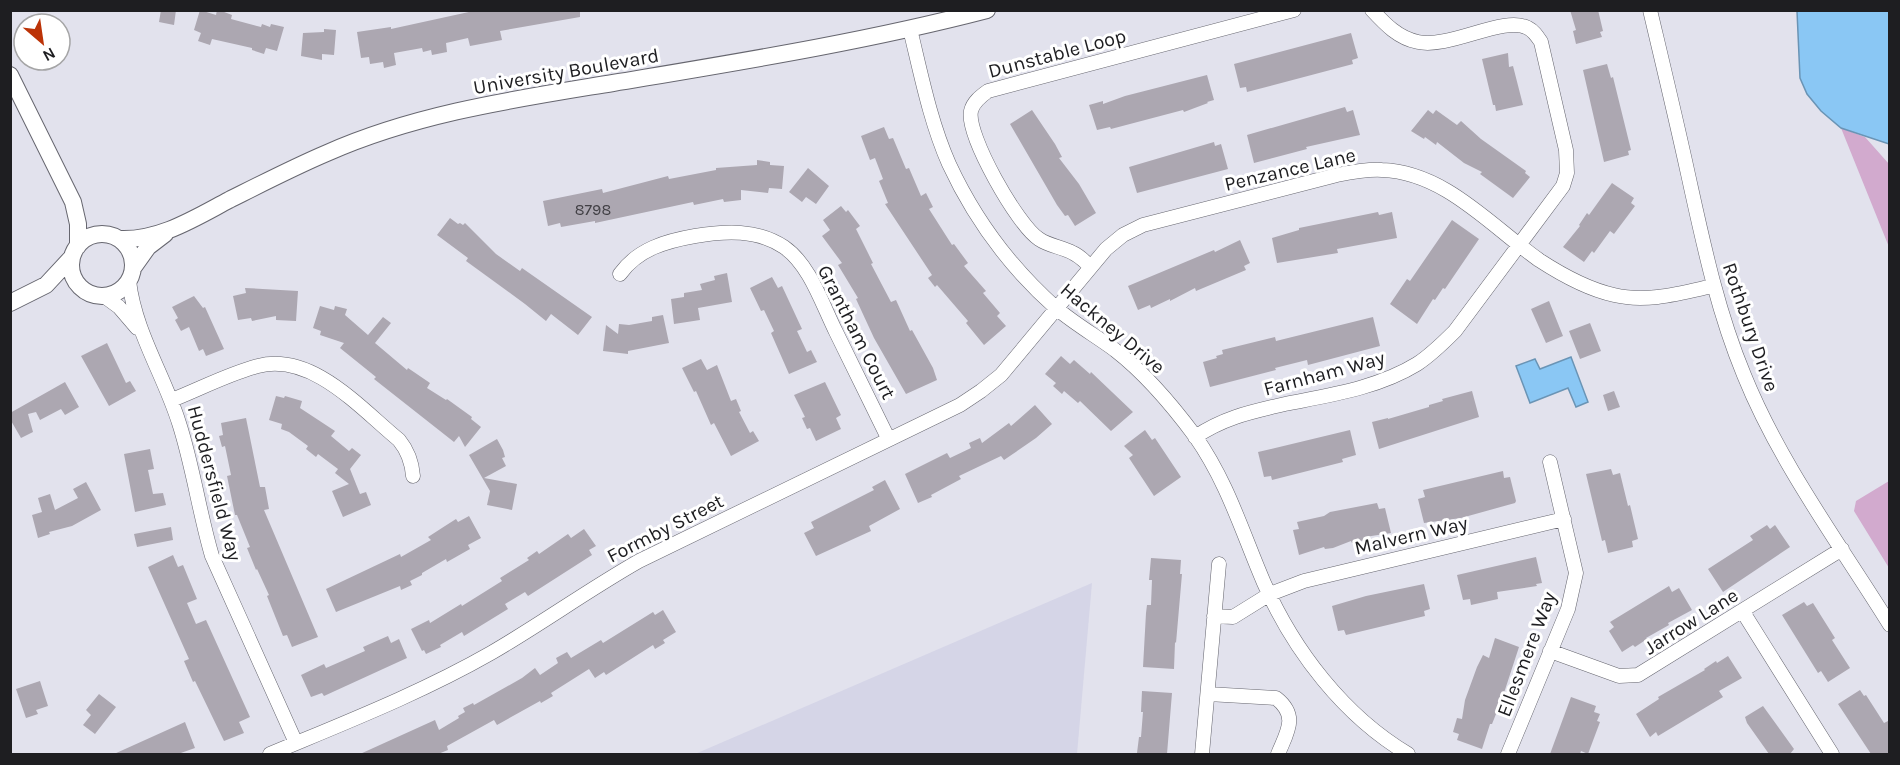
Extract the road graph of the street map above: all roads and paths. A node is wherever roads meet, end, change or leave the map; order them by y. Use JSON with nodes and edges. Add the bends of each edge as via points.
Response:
{"nodes":[{"id":1,"x":987,"y":10,"type":"edge"},
{"id":2,"x":1294,"y":10,"type":"edge"},
{"id":3,"x":1372,"y":10,"type":"edge"},
{"id":4,"x":1650,"y":10,"type":"edge"},
{"id":5,"x":910,"y":29,"type":"junction"},
{"id":6,"x":10,"y":75,"type":"edge"},
{"id":7,"x":73,"y":202,"type":"junction"},
{"id":8,"x":171,"y":230,"type":"junction"},
{"id":9,"x":112,"y":237,"type":"junction"},
{"id":10,"x":1519,"y":244,"type":"junction"},
{"id":11,"x":75,"y":252,"type":"junction"},
{"id":12,"x":1091,"y":267,"type":"junction"},
{"id":13,"x":131,"y":274,"type":"junction"},
{"id":14,"x":620,"y":274,"type":"dead end"},
{"id":15,"x":1713,"y":286,"type":"junction"},
{"id":16,"x":81,"y":288,"type":"junction"},
{"id":17,"x":36,"y":291,"type":"junction"},
{"id":18,"x":104,"y":296,"type":"junction"},
{"id":19,"x":10,"y":303,"type":"edge"},
{"id":20,"x":1057,"y":309,"type":"junction"},
{"id":21,"x":141,"y":332,"type":"junction"},
{"id":22,"x":172,"y":400,"type":"junction"},
{"id":23,"x":1196,"y":437,"type":"junction"},
{"id":24,"x":888,"y":438,"type":"junction"},
{"id":25,"x":1550,"y":462,"type":"dead end"},
{"id":26,"x":413,"y":476,"type":"dead end"},
{"id":27,"x":1563,"y":519,"type":"junction"},
{"id":28,"x":1842,"y":549,"type":"junction"},
{"id":29,"x":1219,"y":564,"type":"dead end"},
{"id":30,"x":1270,"y":594,"type":"junction"},
{"id":31,"x":1743,"y":612,"type":"junction"},
{"id":32,"x":1214,"y":616,"type":"junction"},
{"id":33,"x":1890,"y":625,"type":"edge"},
{"id":34,"x":1550,"y":651,"type":"junction"},
{"id":35,"x":1208,"y":694,"type":"junction"},
{"id":36,"x":296,"y":743,"type":"junction"},
{"id":37,"x":270,"y":754,"type":"edge"},
{"id":38,"x":1202,"y":754,"type":"edge"},
{"id":39,"x":1278,"y":754,"type":"edge"},
{"id":40,"x":1408,"y":754,"type":"edge"},
{"id":41,"x":1508,"y":754,"type":"edge"},
{"id":42,"x":1832,"y":754,"type":"edge"}],
"edges":[{"from":1,"to":5,"type":"street","name":"University Boulevard"},
{"from":2,"to":12,"type":"street","name":"Dunstable Loop","via":[[980,96],[971,112],[973,130],[1001,190],[1038,239],[1072,252]]},
{"from":3,"to":10,"type":"street","via":[[1403,38],[1418,42],[1445,42],[1517,25],[1527,27],[1541,42],[1568,173],[1563,186]]},
{"from":4,"to":15,"type":"street","name":"Rothbury Drive"},
{"from":5,"to":8,"type":"street","name":"University Boulevard","via":[[478,107],[402,125],[327,153]]},
{"from":5,"to":20,"type":"street","name":"Hackney Drive","via":[[936,130],[964,194],[1013,265]]},
{"from":6,"to":7,"type":"street"},
{"from":7,"to":9,"type":"street"},
{"from":7,"to":11,"type":"street","via":[[78,224]]},
{"from":8,"to":9,"type":"street","name":"University Boulevard","via":[[142,237]]},
{"from":8,"to":13,"type":"street","name":"University Boulevard","via":[[148,247]]},
{"from":9,"to":11,"type":"street","via":[[92,236]]},
{"from":9,"to":13,"type":"street","via":[[126,245],[131,254]]},
{"from":10,"to":12,"type":"street","name":"Penzance Lane","via":[[1482,215],[1423,179],[1383,170],[1357,171],[1143,225],[1123,235]]},
{"from":10,"to":15,"type":"street","name":"Penzance Lane","via":[[1561,274],[1614,295],[1662,297]]},
{"from":10,"to":23,"type":"street","name":"Farnham Way","via":[[1455,331],[1417,363],[1372,384],[1237,415]]},
{"from":11,"to":16,"type":"street","via":[[72,272]]},
{"from":11,"to":17,"type":"street"},
{"from":12,"to":20,"type":"street","name":"Penzance Lane"},
{"from":13,"to":18,"type":"street","via":[[118,292]]},
{"from":13,"to":21,"type":"street","name":"Huddersfield Way","via":[[131,297]]},
{"from":14,"to":24,"type":"street","name":"Grantham Court","via":[[630,260],[646,250],[698,236],[749,233],[784,247],[806,271]]},
{"from":15,"to":28,"type":"street","name":"Rothbury Drive","via":[[1767,427]]},
{"from":16,"to":17,"type":"street","via":[[56,286]]},
{"from":16,"to":18,"type":"street"},
{"from":17,"to":19,"type":"street"},
{"from":18,"to":21,"type":"street","name":"Huddersfield Way"},
{"from":20,"to":23,"type":"street","name":"Hackney Drive","via":[[1144,376]]},
{"from":20,"to":24,"type":"street","name":"Formby Street","via":[[1000,375],[981,391],[960,405]]},
{"from":21,"to":22,"type":"street","name":"Huddersfield Way"},
{"from":22,"to":26,"type":"street","via":[[259,366],[294,365],[329,382],[399,440],[412,464]]},
{"from":22,"to":36,"type":"street","name":"Huddersfield Way","via":[[212,556]]},
{"from":23,"to":30,"type":"street","name":"Hackney Drive","via":[[1230,495]]},
{"from":24,"to":36,"type":"street","name":"Formby Street","via":[[639,561],[518,637],[439,680]]},
{"from":25,"to":27,"type":"street","name":"Ellesmere Way"},
{"from":27,"to":30,"type":"street","name":"Malvern Way","via":[[1304,581]]},
{"from":27,"to":34,"type":"street","name":"Ellesmere Way","via":[[1576,573],[1568,609]]},
{"from":28,"to":31,"type":"street","name":"Jarrow Lane"},
{"from":28,"to":33,"type":"street","name":"Rothbury Drive"},
{"from":29,"to":32,"type":"street"},
{"from":30,"to":32,"type":"street","name":"Malvern Way","via":[[1233,617]]},
{"from":30,"to":40,"type":"street","name":"Hackney Drive","via":[[1296,642],[1322,678],[1366,723]]},
{"from":31,"to":34,"type":"street","name":"Jarrow Lane","via":[[1650,669],[1629,677]]},
{"from":31,"to":42,"type":"street"},
{"from":32,"to":35,"type":"street"},
{"from":34,"to":41,"type":"street","name":"Ellesmere Way"},
{"from":35,"to":38,"type":"street"},
{"from":35,"to":39,"type":"street","via":[[1276,698],[1282,702],[1290,725]]},
{"from":36,"to":37,"type":"street","name":"Formby Street"}]}
